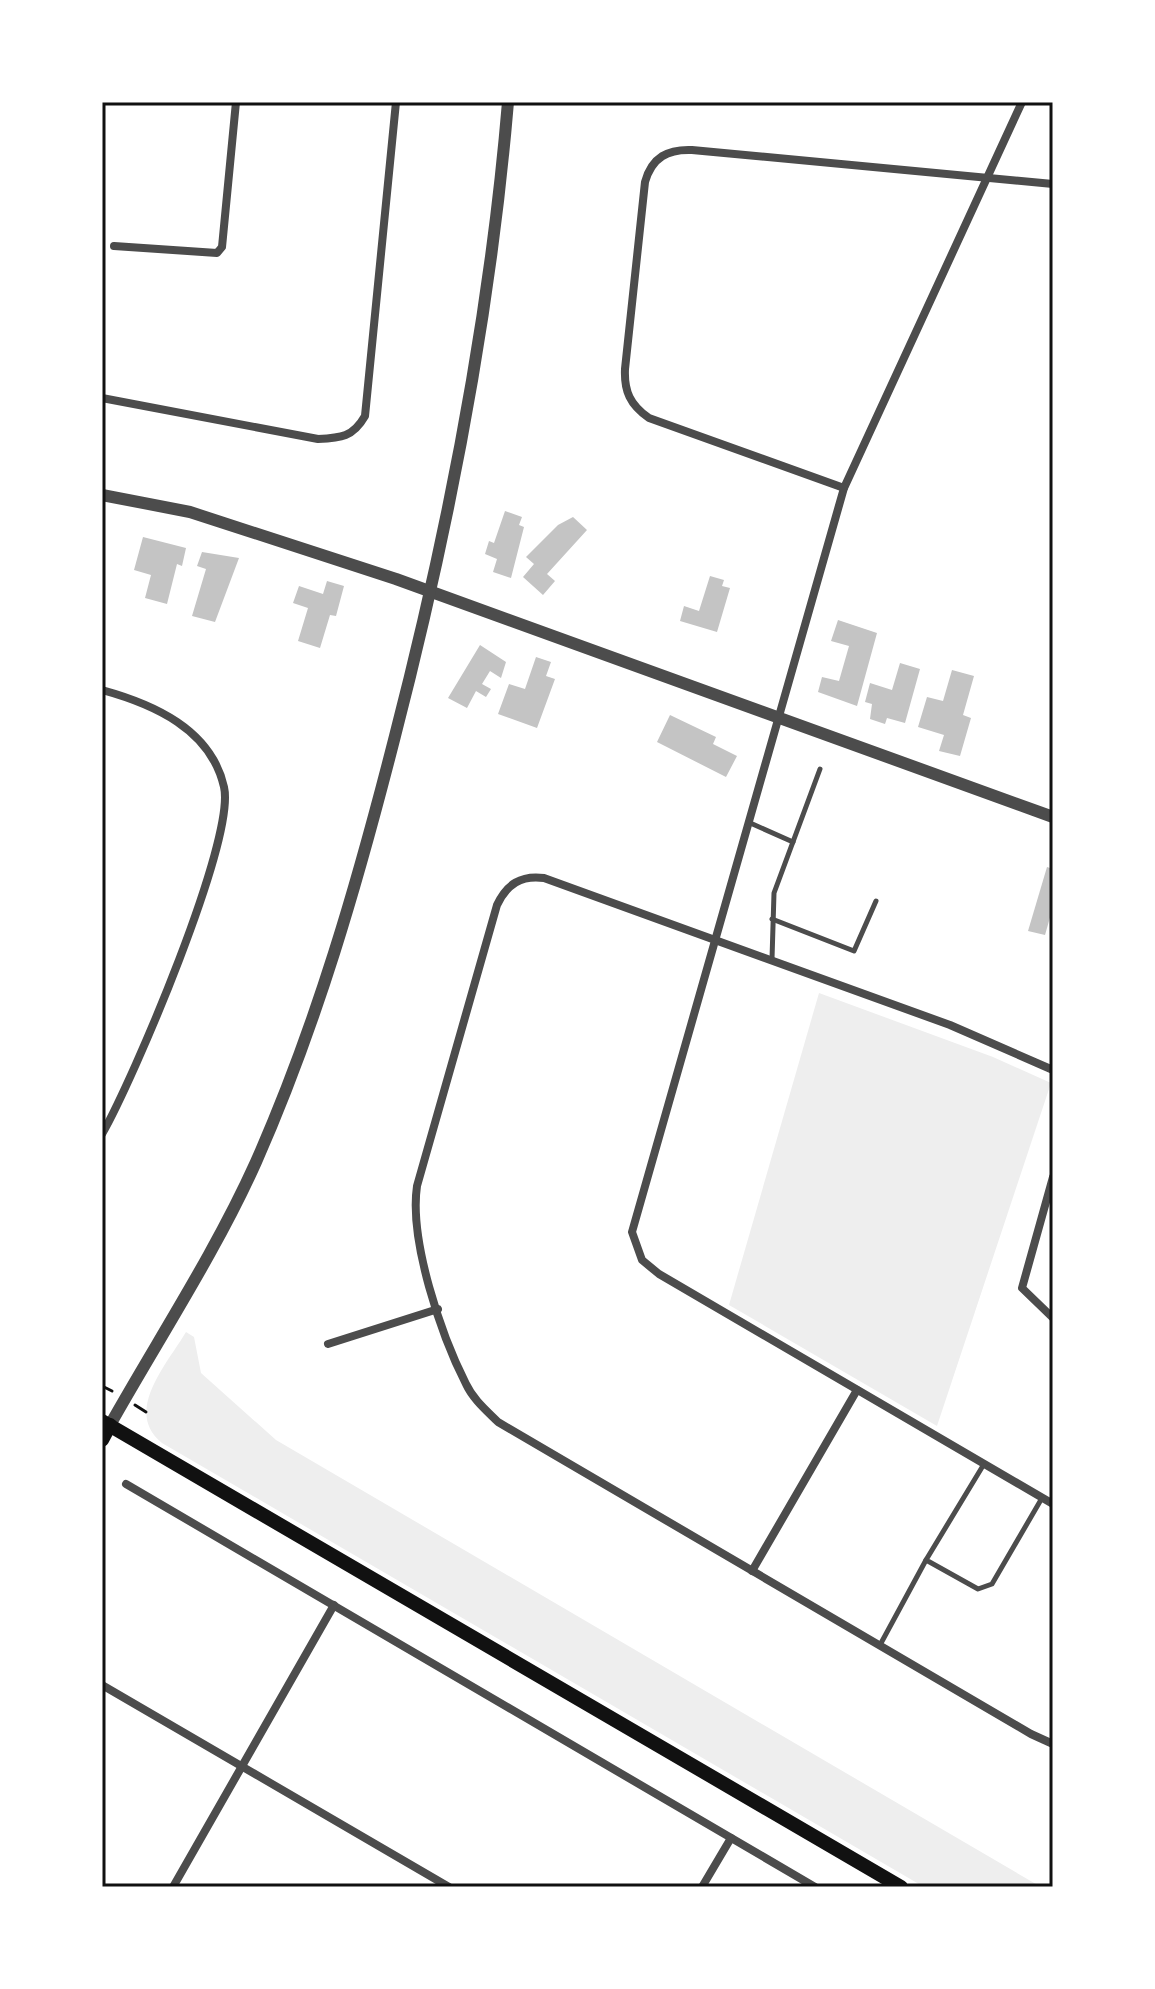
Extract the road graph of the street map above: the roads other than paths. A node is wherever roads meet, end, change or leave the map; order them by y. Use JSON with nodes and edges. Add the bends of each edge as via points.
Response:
{"nodes":[{"id":1,"x":236,"y":102,"type":"edge"},
{"id":2,"x":396,"y":102,"type":"edge"},
{"id":3,"x":508,"y":102,"type":"edge"},
{"id":4,"x":1022,"y":102,"type":"edge"},
{"id":5,"x":986,"y":178,"type":"junction"},
{"id":6,"x":1053,"y":184,"type":"edge"},
{"id":7,"x":114,"y":246,"type":"dead end"},
{"id":8,"x":102,"y":398,"type":"edge"},
{"id":9,"x":844,"y":488,"type":"junction"},
{"id":10,"x":102,"y":495,"type":"edge"},
{"id":11,"x":432,"y":591,"type":"junction"},
{"id":12,"x":102,"y":690,"type":"edge"},
{"id":13,"x":778,"y":718,"type":"junction"},
{"id":14,"x":820,"y":769,"type":"dead end"},
{"id":15,"x":1053,"y":817,"type":"edge"},
{"id":16,"x":748,"y":822,"type":"junction"},
{"id":17,"x":793,"y":842,"type":"junction"},
{"id":18,"x":876,"y":901,"type":"dead end"},
{"id":19,"x":772,"y":919,"type":"junction"},
{"id":20,"x":714,"y":940,"type":"junction"},
{"id":21,"x":772,"y":960,"type":"junction"},
{"id":22,"x":1053,"y":1070,"type":"edge"},
{"id":23,"x":102,"y":1134,"type":"edge"},
{"id":24,"x":1053,"y":1177,"type":"edge"},
{"id":25,"x":438,"y":1309,"type":"junction"},
{"id":26,"x":1053,"y":1318,"type":"edge"},
{"id":27,"x":328,"y":1344,"type":"dead end"},
{"id":28,"x":857,"y":1390,"type":"junction"},
{"id":29,"x":106,"y":1423,"type":"edge"},
{"id":30,"x":102,"y":1440,"type":"edge"},
{"id":31,"x":984,"y":1464,"type":"junction"},
{"id":32,"x":126,"y":1484,"type":"dead end"},
{"id":33,"x":1042,"y":1498,"type":"junction"},
{"id":34,"x":1053,"y":1504,"type":"edge"},
{"id":35,"x":926,"y":1560,"type":"junction"},
{"id":36,"x":752,"y":1571,"type":"junction"},
{"id":37,"x":334,"y":1605,"type":"junction"},
{"id":38,"x":880,"y":1645,"type":"junction"},
{"id":39,"x":102,"y":1685,"type":"edge"},
{"id":40,"x":1053,"y":1744,"type":"edge"},
{"id":41,"x":242,"y":1766,"type":"junction"},
{"id":42,"x":731,"y":1838,"type":"junction"},
{"id":43,"x":173,"y":1887,"type":"edge"},
{"id":44,"x":449,"y":1887,"type":"edge"},
{"id":45,"x":702,"y":1887,"type":"edge"},
{"id":46,"x":815,"y":1887,"type":"edge"},
{"id":47,"x":901,"y":1887,"type":"edge"}],
"edges":[{"from":1,"to":7,"type":"street","via":[[222,247],[217,253]]},
{"from":2,"to":8,"type":"street","via":[[365,416],[356,431],[318,439]]},
{"from":3,"to":11,"type":"street","via":[[476,366]]},
{"from":4,"to":5,"type":"street"},
{"from":5,"to":6,"type":"street"},
{"from":5,"to":9,"type":"street"},
{"from":5,"to":9,"type":"street","via":[[679,149],[661,156],[648,173],[624,383],[632,404],[649,418]]},
{"from":9,"to":13,"type":"street"},
{"from":10,"to":11,"type":"street","via":[[190,512]]},
{"from":11,"to":13,"type":"street"},
{"from":11,"to":29,"type":"street","via":[[338,946],[296,1064],[217,1239]]},
{"from":12,"to":23,"type":"street","via":[[146,703],[197,739],[219,771],[226,802],[222,835],[189,927],[142,1052]]},
{"from":13,"to":15,"type":"street"},
{"from":13,"to":16,"type":"street"},
{"from":14,"to":17,"type":"lane"},
{"from":16,"to":17,"type":"lane"},
{"from":16,"to":20,"type":"street"},
{"from":17,"to":19,"type":"lane","via":[[774,893]]},
{"from":18,"to":19,"type":"lane","via":[[854,951]]},
{"from":19,"to":21,"type":"lane"},
{"from":20,"to":21,"type":"street"},
{"from":20,"to":25,"type":"street","via":[[544,878],[523,878],[503,893],[417,1186],[415,1232]]},
{"from":20,"to":28,"type":"street","via":[[633,1219],[634,1242],[648,1267]]},
{"from":21,"to":22,"type":"street","via":[[1005,1046]]},
{"from":24,"to":26,"type":"street","via":[[1022,1288]]},
{"from":25,"to":27,"type":"street"},
{"from":25,"to":36,"type":"street","via":[[466,1384],[498,1422]]},
{"from":28,"to":31,"type":"street"},
{"from":28,"to":36,"type":"street"},
{"from":29,"to":30,"type":"main road"},
{"from":29,"to":47,"type":"main road"},
{"from":31,"to":33,"type":"street"},
{"from":31,"to":35,"type":"lane"},
{"from":32,"to":37,"type":"street"},
{"from":33,"to":34,"type":"street"},
{"from":33,"to":35,"type":"lane","via":[[987,1588],[978,1589]]},
{"from":35,"to":38,"type":"lane"},
{"from":36,"to":38,"type":"street"},
{"from":37,"to":41,"type":"street"},
{"from":37,"to":42,"type":"street"},
{"from":38,"to":40,"type":"street"},
{"from":39,"to":41,"type":"street"},
{"from":41,"to":43,"type":"street"},
{"from":41,"to":44,"type":"street"},
{"from":42,"to":45,"type":"street"},
{"from":42,"to":46,"type":"street"}]}
